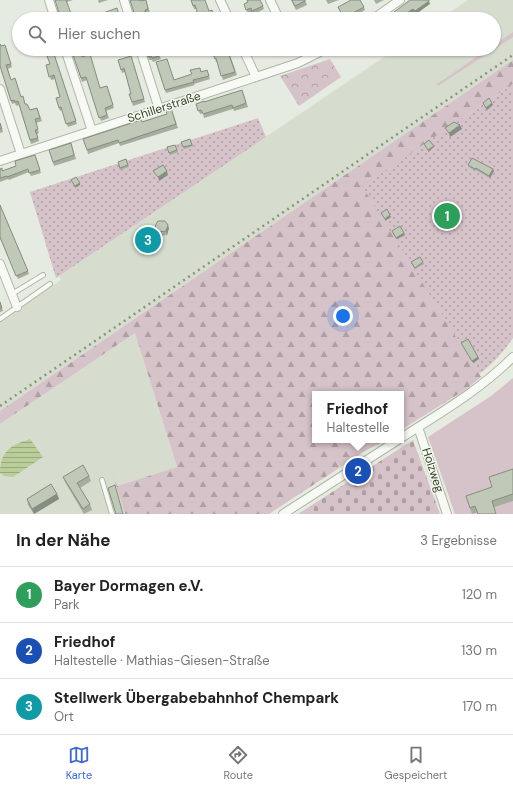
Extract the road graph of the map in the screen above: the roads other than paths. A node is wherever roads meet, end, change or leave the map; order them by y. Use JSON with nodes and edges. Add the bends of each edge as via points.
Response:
{"nodes":[{"id":1,"x":49,"y":0,"type":"edge"},
{"id":2,"x":124,"y":0,"type":"edge"},
{"id":3,"x":220,"y":0,"type":"edge"},
{"id":4,"x":270,"y":0,"type":"edge"},
{"id":5,"x":400,"y":0,"type":"edge"},
{"id":6,"x":53,"y":12,"type":"edge"},
{"id":7,"x":128,"y":12,"type":"edge"},
{"id":8,"x":226,"y":12,"type":"edge"},
{"id":9,"x":276,"y":12,"type":"edge"},
{"id":10,"x":383,"y":12,"type":"edge"},
{"id":11,"x":67,"y":56,"type":"edge"},
{"id":12,"x":142,"y":56,"type":"edge"},
{"id":13,"x":246,"y":56,"type":"edge"},
{"id":14,"x":312,"y":56,"type":"edge"},
{"id":15,"x":256,"y":77,"type":"junction"},
{"id":16,"x":0,"y":89,"type":"edge"},
{"id":17,"x":159,"y":109,"type":"junction"},
{"id":18,"x":92,"y":131,"type":"junction"},
{"id":19,"x":21,"y":154,"type":"junction"},
{"id":20,"x":0,"y":161,"type":"edge"},
{"id":21,"x":0,"y":264,"type":"edge"},
{"id":22,"x":44,"y":275,"type":"dead end"},
{"id":23,"x":50,"y":284,"type":"dead end"},
{"id":24,"x":12,"y":294,"type":"junction"},
{"id":25,"x":17,"y":307,"type":"junction"},
{"id":26,"x":0,"y":318,"type":"edge"},
{"id":27,"x":513,"y":357,"type":"edge"},
{"id":28,"x":418,"y":427,"type":"junction"},
{"id":29,"x":404,"y":436,"type":"edge"},
{"id":30,"x":393,"y":443,"type":"edge"},
{"id":31,"x":102,"y":480,"type":"dead end"},
{"id":32,"x":112,"y":514,"type":"edge"},
{"id":33,"x":283,"y":514,"type":"edge"},
{"id":34,"x":447,"y":514,"type":"edge"}],
"edges":[{"from":1,"to":6,"type":"street"},
{"from":2,"to":7,"type":"street"},
{"from":3,"to":8,"type":"street"},
{"from":4,"to":9,"type":"street"},
{"from":5,"to":10,"type":"street"},
{"from":11,"to":18,"type":"street"},
{"from":12,"to":17,"type":"street"},
{"from":13,"to":15,"type":"street"},
{"from":14,"to":15,"type":"street","name":"Schillerstraße"},
{"from":15,"to":17,"type":"street","name":"Schillerstraße"},
{"from":16,"to":19,"type":"street"},
{"from":17,"to":18,"type":"street","name":"Schillerstraße"},
{"from":18,"to":19,"type":"street","name":"Schillerstraße"},
{"from":19,"to":20,"type":"street","name":"Schillerstraße"},
{"from":21,"to":24,"type":"street"},
{"from":22,"to":24,"type":"lane"},
{"from":23,"to":25,"type":"lane"},
{"from":24,"to":25,"type":"street"},
{"from":25,"to":26,"type":"lane"},
{"from":27,"to":28,"type":"street","via":[[485,383]]},
{"from":28,"to":29,"type":"street"},
{"from":28,"to":34,"type":"street","name":"Holzweg"},
{"from":30,"to":33,"type":"street"},
{"from":31,"to":32,"type":"lane"}]}
